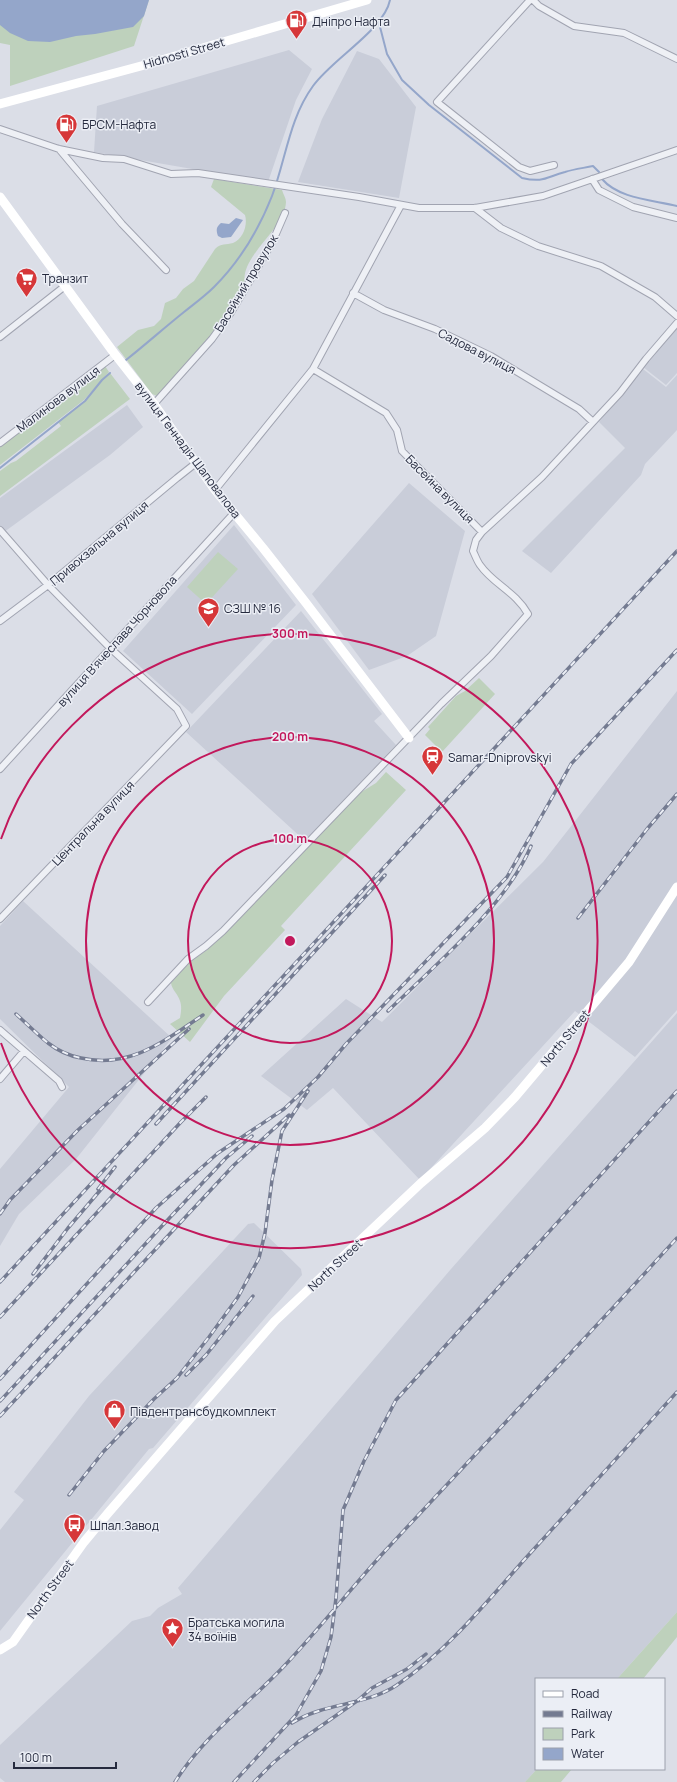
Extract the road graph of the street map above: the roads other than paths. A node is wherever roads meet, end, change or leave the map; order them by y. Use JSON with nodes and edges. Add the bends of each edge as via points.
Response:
{"nodes":[{"id":1,"x":367,"y":0,"type":"edge"},
{"id":2,"x":531,"y":0,"type":"edge"},
{"id":3,"x":677,"y":59,"type":"edge"},
{"id":4,"x":0,"y":104,"type":"edge"},
{"id":5,"x":0,"y":129,"type":"edge"},
{"id":6,"x":59,"y":149,"type":"junction"},
{"id":7,"x":677,"y":150,"type":"edge"},
{"id":8,"x":554,"y":165,"type":"dead end"},
{"id":9,"x":597,"y":177,"type":"junction"},
{"id":10,"x":0,"y":197,"type":"edge"},
{"id":11,"x":401,"y":206,"type":"junction"},
{"id":12,"x":3,"y":207,"type":"edge"},
{"id":13,"x":474,"y":208,"type":"junction"},
{"id":14,"x":285,"y":212,"type":"dead end"},
{"id":15,"x":677,"y":218,"type":"edge"},
{"id":16,"x":166,"y":270,"type":"dead end"},
{"id":17,"x":65,"y":286,"type":"junction"},
{"id":18,"x":353,"y":293,"type":"junction"},
{"id":19,"x":677,"y":316,"type":"edge"},
{"id":20,"x":677,"y":322,"type":"edge"},
{"id":21,"x":0,"y":337,"type":"edge"},
{"id":22,"x":114,"y":354,"type":"junction"},
{"id":23,"x":313,"y":369,"type":"junction"},
{"id":24,"x":154,"y":404,"type":"junction"},
{"id":25,"x":593,"y":422,"type":"junction"},
{"id":26,"x":0,"y":442,"type":"edge"},
{"id":27,"x":196,"y":464,"type":"junction"},
{"id":28,"x":215,"y":490,"type":"junction"},
{"id":29,"x":234,"y":513,"type":"junction"},
{"id":30,"x":0,"y":530,"type":"edge"},
{"id":31,"x":482,"y":532,"type":"junction"},
{"id":32,"x":48,"y":585,"type":"junction"},
{"id":33,"x":0,"y":621,"type":"edge"},
{"id":34,"x":110,"y":648,"type":"junction"},
{"id":35,"x":408,"y":738,"type":"junction"},
{"id":36,"x":0,"y":769,"type":"edge"},
{"id":37,"x":677,"y":887,"type":"edge"},
{"id":38,"x":0,"y":919,"type":"edge"},
{"id":39,"x":148,"y":1002,"type":"dead end"},
{"id":40,"x":0,"y":1030,"type":"edge"},
{"id":41,"x":24,"y":1051,"type":"junction"},
{"id":42,"x":0,"y":1080,"type":"edge"},
{"id":43,"x":62,"y":1087,"type":"dead end"},
{"id":44,"x":0,"y":1650,"type":"edge"}],
"edges":[{"from":1,"to":4,"type":"street","name":"Hidnosti Street"},
{"from":2,"to":3,"type":"street","via":[[574,26],[624,33]]},
{"from":2,"to":8,"type":"street","via":[[437,102],[519,167],[530,170]]},
{"from":5,"to":6,"type":"street"},
{"from":6,"to":11,"type":"street","via":[[103,158],[124,159],[171,174],[198,173],[359,197]]},
{"from":6,"to":16,"type":"street","via":[[122,224]]},
{"from":7,"to":9,"type":"street"},
{"from":9,"to":13,"type":"street","via":[[543,196]]},
{"from":9,"to":15,"type":"street","via":[[598,190],[634,207]]},
{"from":10,"to":12,"type":"street","name":"вулиця Геннадія Шаповалова"},
{"from":11,"to":13,"type":"street"},
{"from":11,"to":18,"type":"street"},
{"from":12,"to":17,"type":"street","name":"вулиця Геннадія Шаповалова"},
{"from":13,"to":19,"type":"street","via":[[501,228],[538,246],[601,266],[656,297]]},
{"from":14,"to":24,"type":"street","name":"Басейний провулок","via":[[272,243],[230,314],[212,339]]},
{"from":17,"to":21,"type":"street"},
{"from":17,"to":22,"type":"street","name":"вулиця Геннадія Шаповалова"},
{"from":18,"to":23,"type":"street"},
{"from":18,"to":25,"type":"street","name":"Садова вулиця","via":[[384,310],[435,329],[491,356],[579,408]]},
{"from":20,"to":25,"type":"street","via":[[620,393]]},
{"from":22,"to":24,"type":"street","name":"вулиця Геннадія Шаповалова"},
{"from":22,"to":26,"type":"street","name":"Малинова вулиця"},
{"from":23,"to":28,"type":"street"},
{"from":23,"to":31,"type":"street","name":"Басейна вулиця","via":[[386,413],[397,430],[402,451]]},
{"from":24,"to":27,"type":"street","name":"вулиця Геннадія Шаповалова"},
{"from":25,"to":31,"type":"street","via":[[542,477]]},
{"from":27,"to":28,"type":"street","name":"вулиця Геннадія Шаповалова"},
{"from":27,"to":32,"type":"street","name":"Привокзальна вулиця"},
{"from":28,"to":29,"type":"street","name":"вулиця Геннадія Шаповалова"},
{"from":29,"to":34,"type":"street","name":"вулиця В'ячеслава Чорновола"},
{"from":29,"to":35,"type":"street","name":"вулиця Геннадія Шаповалова"},
{"from":30,"to":32,"type":"street"},
{"from":31,"to":35,"type":"street","via":[[473,551],[481,566],[518,599],[528,614],[491,656]]},
{"from":32,"to":33,"type":"street","name":"Привокзальна вулиця"},
{"from":32,"to":34,"type":"street"},
{"from":34,"to":36,"type":"street","name":"вулиця В'ячеслава Чорновола"},
{"from":34,"to":38,"type":"street","name":"Центральна вулиця","via":[[177,709],[186,726]]},
{"from":35,"to":39,"type":"street","via":[[223,931],[188,959]]},
{"from":37,"to":44,"type":"street","name":"North Street","via":[[629,962],[515,1097],[471,1141],[421,1183],[275,1321],[109,1512],[84,1542],[13,1642]]},
{"from":40,"to":41,"type":"street"},
{"from":41,"to":42,"type":"street"},
{"from":41,"to":43,"type":"street","via":[[59,1081]]}]}
